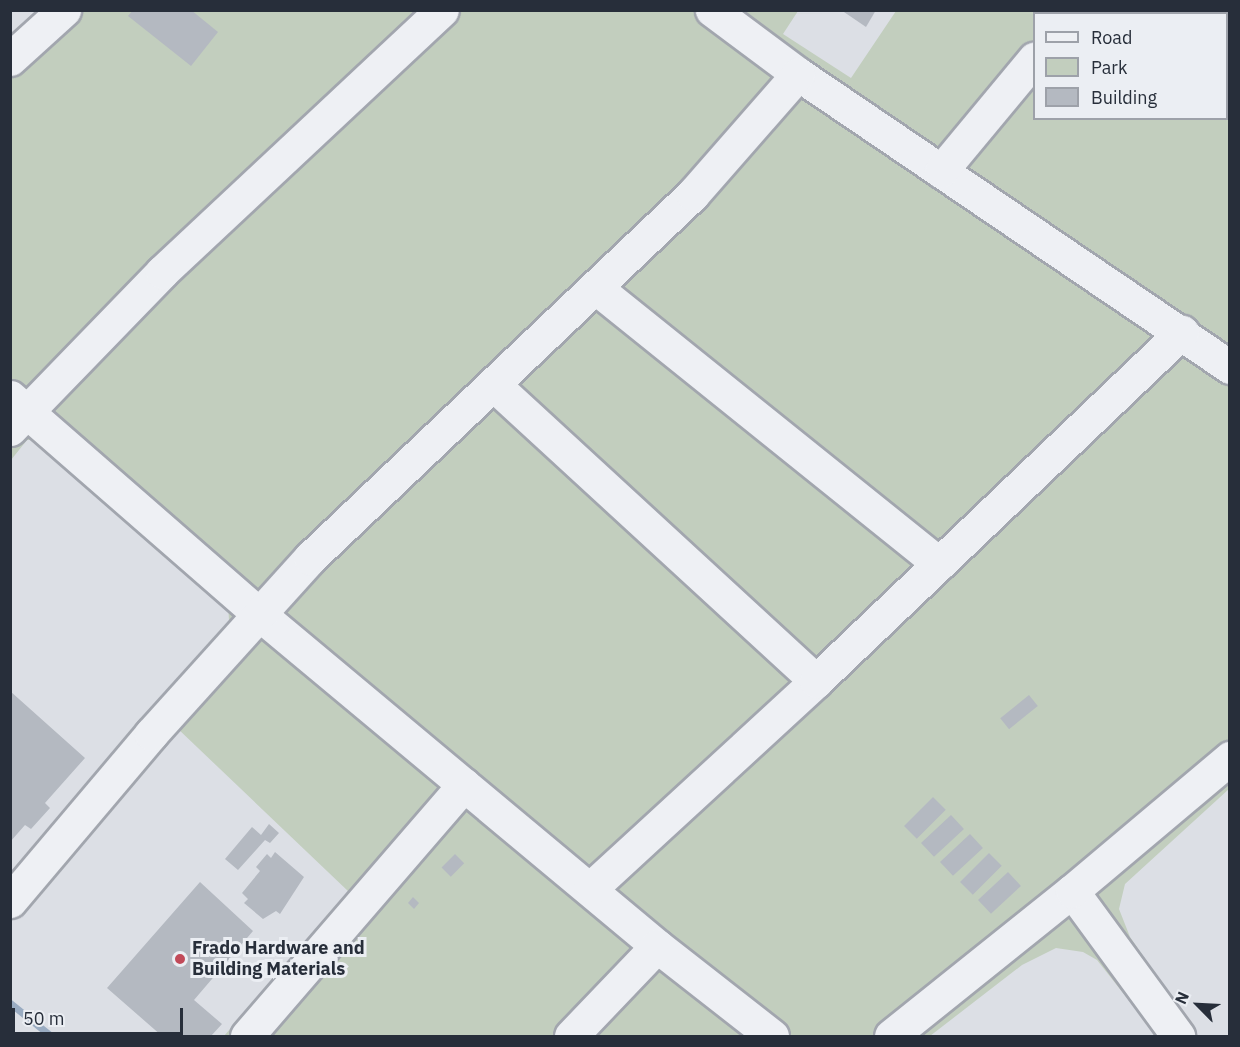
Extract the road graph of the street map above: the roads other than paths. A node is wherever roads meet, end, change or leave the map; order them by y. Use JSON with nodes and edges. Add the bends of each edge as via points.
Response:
{"nodes":[{"id":1,"x":63,"y":10,"type":"edge"},
{"id":2,"x":442,"y":10,"type":"edge"},
{"id":3,"x":712,"y":10,"type":"edge"},
{"id":4,"x":10,"y":59,"type":"edge"},
{"id":5,"x":1033,"y":61,"type":"edge"},
{"id":6,"x":798,"y":74,"type":"junction"},
{"id":7,"x":941,"y":171,"type":"junction"},
{"id":8,"x":596,"y":288,"type":"junction"},
{"id":9,"x":1182,"y":332,"type":"junction"},
{"id":10,"x":1230,"y":367,"type":"edge"},
{"id":11,"x":493,"y":384,"type":"junction"},
{"id":12,"x":16,"y":412,"type":"edge"},
{"id":13,"x":939,"y":564,"type":"junction"},
{"id":14,"x":258,"y":613,"type":"junction"},
{"id":15,"x":816,"y":681,"type":"junction"},
{"id":16,"x":1230,"y":758,"type":"edge"},
{"id":17,"x":464,"y":785,"type":"junction"},
{"id":18,"x":590,"y":889,"type":"junction"},
{"id":19,"x":1072,"y":891,"type":"junction"},
{"id":20,"x":10,"y":901,"type":"edge"},
{"id":21,"x":657,"y":946,"type":"junction"},
{"id":22,"x":247,"y":1036,"type":"edge"},
{"id":23,"x":571,"y":1036,"type":"edge"},
{"id":24,"x":772,"y":1036,"type":"edge"},
{"id":25,"x":891,"y":1036,"type":"edge"},
{"id":26,"x":1178,"y":1036,"type":"edge"}],
"edges":[{"from":1,"to":4,"type":"street"},
{"from":2,"to":12,"type":"street"},
{"from":3,"to":6,"type":"street"},
{"from":5,"to":7,"type":"street"},
{"from":6,"to":7,"type":"street"},
{"from":6,"to":8,"type":"street","via":[[693,194]]},
{"from":7,"to":9,"type":"street"},
{"from":8,"to":11,"type":"street"},
{"from":8,"to":13,"type":"street"},
{"from":9,"to":10,"type":"street"},
{"from":9,"to":13,"type":"street"},
{"from":11,"to":14,"type":"street","via":[[310,558]]},
{"from":11,"to":15,"type":"street"},
{"from":12,"to":14,"type":"street"},
{"from":13,"to":15,"type":"street"},
{"from":14,"to":17,"type":"street"},
{"from":14,"to":20,"type":"street"},
{"from":15,"to":18,"type":"street"},
{"from":16,"to":19,"type":"street"},
{"from":17,"to":18,"type":"street"},
{"from":17,"to":22,"type":"street"},
{"from":18,"to":21,"type":"street"},
{"from":19,"to":25,"type":"street"},
{"from":19,"to":26,"type":"street"},
{"from":21,"to":23,"type":"street"},
{"from":21,"to":24,"type":"street"}]}
